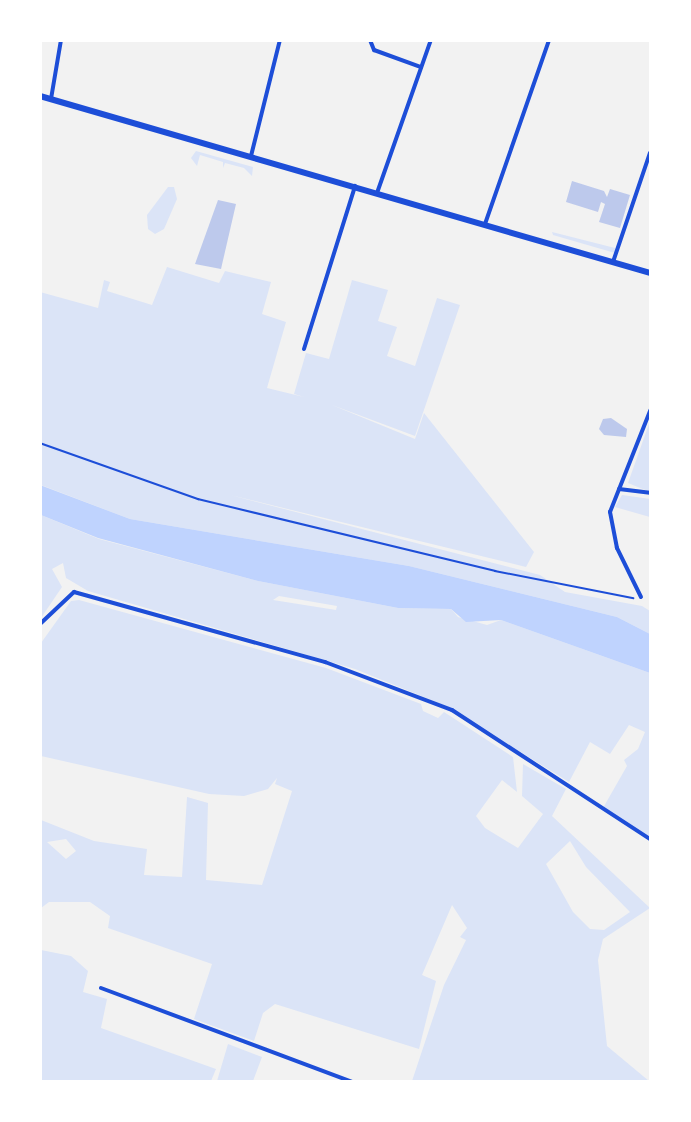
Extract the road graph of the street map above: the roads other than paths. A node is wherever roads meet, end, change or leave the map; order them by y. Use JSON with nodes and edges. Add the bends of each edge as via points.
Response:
{"nodes":[{"id":1,"x":61,"y":40,"type":"edge"},
{"id":2,"x":280,"y":40,"type":"edge"},
{"id":3,"x":370,"y":40,"type":"edge"},
{"id":4,"x":431,"y":40,"type":"edge"},
{"id":5,"x":549,"y":40,"type":"edge"},
{"id":6,"x":422,"y":67,"type":"junction"},
{"id":7,"x":40,"y":96,"type":"edge"},
{"id":8,"x":51,"y":99,"type":"junction"},
{"id":9,"x":651,"y":153,"type":"edge"},
{"id":10,"x":251,"y":156,"type":"junction"},
{"id":11,"x":355,"y":186,"type":"junction"},
{"id":12,"x":377,"y":193,"type":"junction"},
{"id":13,"x":485,"y":224,"type":"junction"},
{"id":14,"x":613,"y":262,"type":"junction"},
{"id":15,"x":651,"y":273,"type":"edge"},
{"id":16,"x":304,"y":349,"type":"dead end"},
{"id":17,"x":651,"y":411,"type":"edge"},
{"id":18,"x":619,"y":489,"type":"junction"},
{"id":19,"x":651,"y":493,"type":"edge"},
{"id":20,"x":641,"y":597,"type":"road end"},
{"id":21,"x":40,"y":624,"type":"edge"},
{"id":22,"x":651,"y":839,"type":"edge"},
{"id":23,"x":101,"y":988,"type":"dead end"},
{"id":24,"x":352,"y":1082,"type":"edge"}],
"edges":[{"from":1,"to":8,"type":"street"},
{"from":2,"to":10,"type":"street"},
{"from":3,"to":6,"type":"street","via":[[374,50]]},
{"from":4,"to":6,"type":"street"},
{"from":5,"to":13,"type":"street"},
{"from":6,"to":12,"type":"street"},
{"from":7,"to":8,"type":"main road"},
{"from":8,"to":10,"type":"main road"},
{"from":9,"to":14,"type":"street"},
{"from":10,"to":11,"type":"main road"},
{"from":11,"to":12,"type":"main road"},
{"from":11,"to":16,"type":"street"},
{"from":12,"to":13,"type":"main road"},
{"from":13,"to":14,"type":"main road"},
{"from":14,"to":15,"type":"main road"},
{"from":17,"to":18,"type":"street"},
{"from":18,"to":19,"type":"street"},
{"from":18,"to":20,"type":"street","via":[[611,505],[611,527]]},
{"from":21,"to":22,"type":"street","via":[[74,592],[325,662],[452,710]]},
{"from":23,"to":24,"type":"street"}]}
